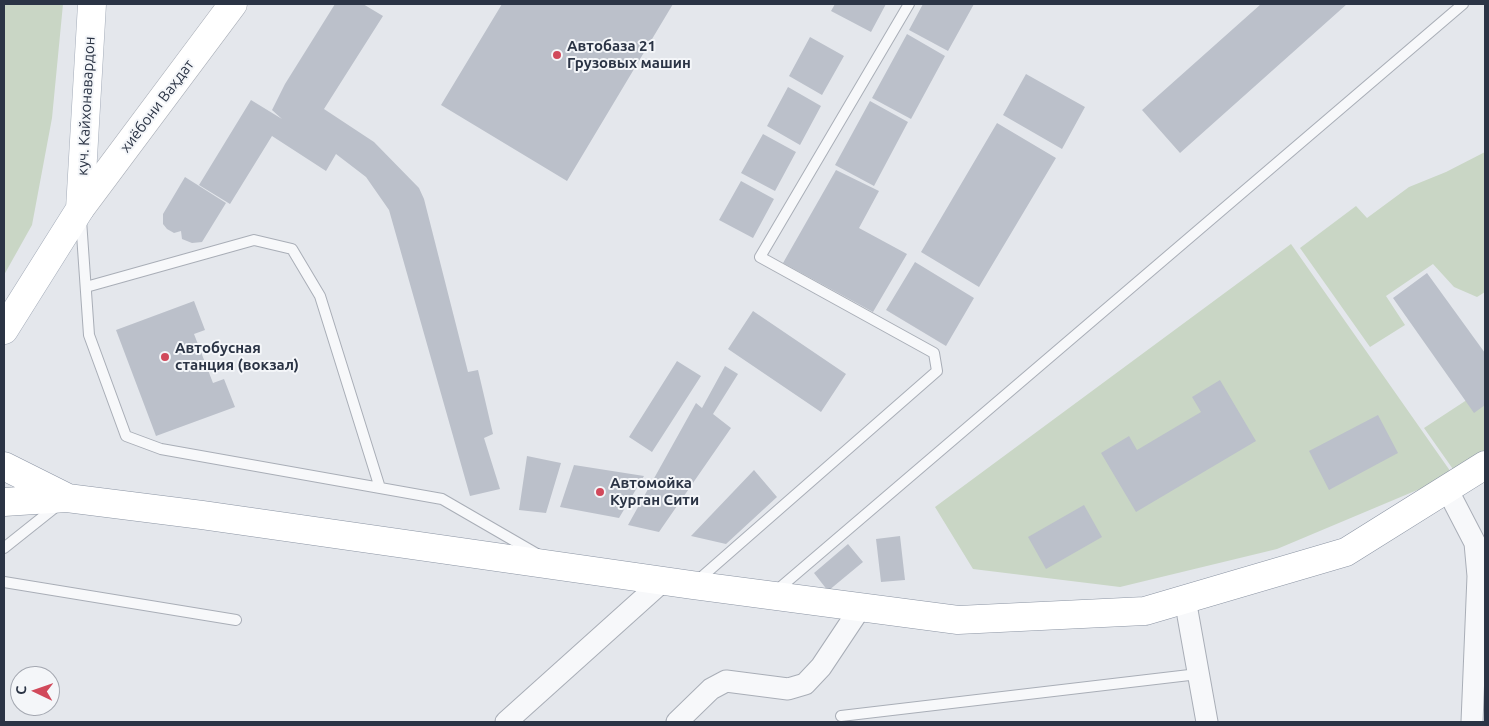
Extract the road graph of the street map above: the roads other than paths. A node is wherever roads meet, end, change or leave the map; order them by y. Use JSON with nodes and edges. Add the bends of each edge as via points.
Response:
{"nodes":[{"id":1,"x":92,"y":4,"type":"edge"},
{"id":2,"x":233,"y":4,"type":"edge"},
{"id":3,"x":909,"y":4,"type":"edge"},
{"id":4,"x":1462,"y":4,"type":"edge"},
{"id":5,"x":80,"y":209,"type":"junction"},
{"id":6,"x":86,"y":287,"type":"junction"},
{"id":7,"x":4,"y":330,"type":"edge"},
{"id":8,"x":1485,"y":465,"type":"edge"},
{"id":9,"x":4,"y":466,"type":"edge"},
{"id":10,"x":380,"y":488,"type":"junction"},
{"id":11,"x":1446,"y":489,"type":"junction"},
{"id":12,"x":67,"y":498,"type":"junction"},
{"id":13,"x":4,"y":502,"type":"edge"},
{"id":14,"x":4,"y":548,"type":"edge"},
{"id":15,"x":558,"y":566,"type":"junction"},
{"id":16,"x":663,"y":581,"type":"junction"},
{"id":17,"x":4,"y":582,"type":"edge"},
{"id":18,"x":692,"y":585,"type":"junction"},
{"id":19,"x":771,"y":596,"type":"junction"},
{"id":20,"x":1185,"y":599,"type":"junction"},
{"id":21,"x":861,"y":607,"type":"junction"},
{"id":22,"x":236,"y":620,"type":"dead end"},
{"id":23,"x":1198,"y":674,"type":"junction"},
{"id":24,"x":841,"y":716,"type":"dead end"},
{"id":25,"x":506,"y":722,"type":"edge"},
{"id":26,"x":677,"y":722,"type":"edge"},
{"id":27,"x":1207,"y":722,"type":"edge"},
{"id":28,"x":1472,"y":722,"type":"edge"}],
"edges":[{"from":1,"to":5,"type":"main road","name":"куч. Кайхонавардон"},
{"from":2,"to":5,"type":"main road","name":"хиёбони Ваҳдат"},
{"from":3,"to":18,"type":"lane","via":[[760,257],[934,353],[937,370]]},
{"from":4,"to":19,"type":"lane"},
{"from":5,"to":6,"type":"lane"},
{"from":5,"to":7,"type":"main road","name":"хиёбони Ваҳдат"},
{"from":6,"to":10,"type":"lane","via":[[89,335],[126,436],[162,449]]},
{"from":6,"to":10,"type":"lane","via":[[254,240],[292,249],[320,296]]},
{"from":8,"to":11,"type":"main road"},
{"from":9,"to":12,"type":"main road"},
{"from":10,"to":15,"type":"lane","via":[[442,499]]},
{"from":11,"to":20,"type":"main road","via":[[1346,552]]},
{"from":11,"to":28,"type":"street","via":[[1475,543],[1478,576]]},
{"from":12,"to":13,"type":"main road"},
{"from":12,"to":14,"type":"lane"},
{"from":12,"to":15,"type":"main road"},
{"from":15,"to":16,"type":"main road"},
{"from":16,"to":18,"type":"main road"},
{"from":16,"to":25,"type":"street"},
{"from":17,"to":22,"type":"lane"},
{"from":18,"to":19,"type":"main road"},
{"from":19,"to":21,"type":"main road"},
{"from":20,"to":21,"type":"main road","via":[[1145,611],[958,620]]},
{"from":20,"to":23,"type":"street"},
{"from":21,"to":26,"type":"street","via":[[821,667],[805,684],[788,689],[726,681],[711,689]]},
{"from":23,"to":24,"type":"lane"},
{"from":23,"to":27,"type":"street"}]}
